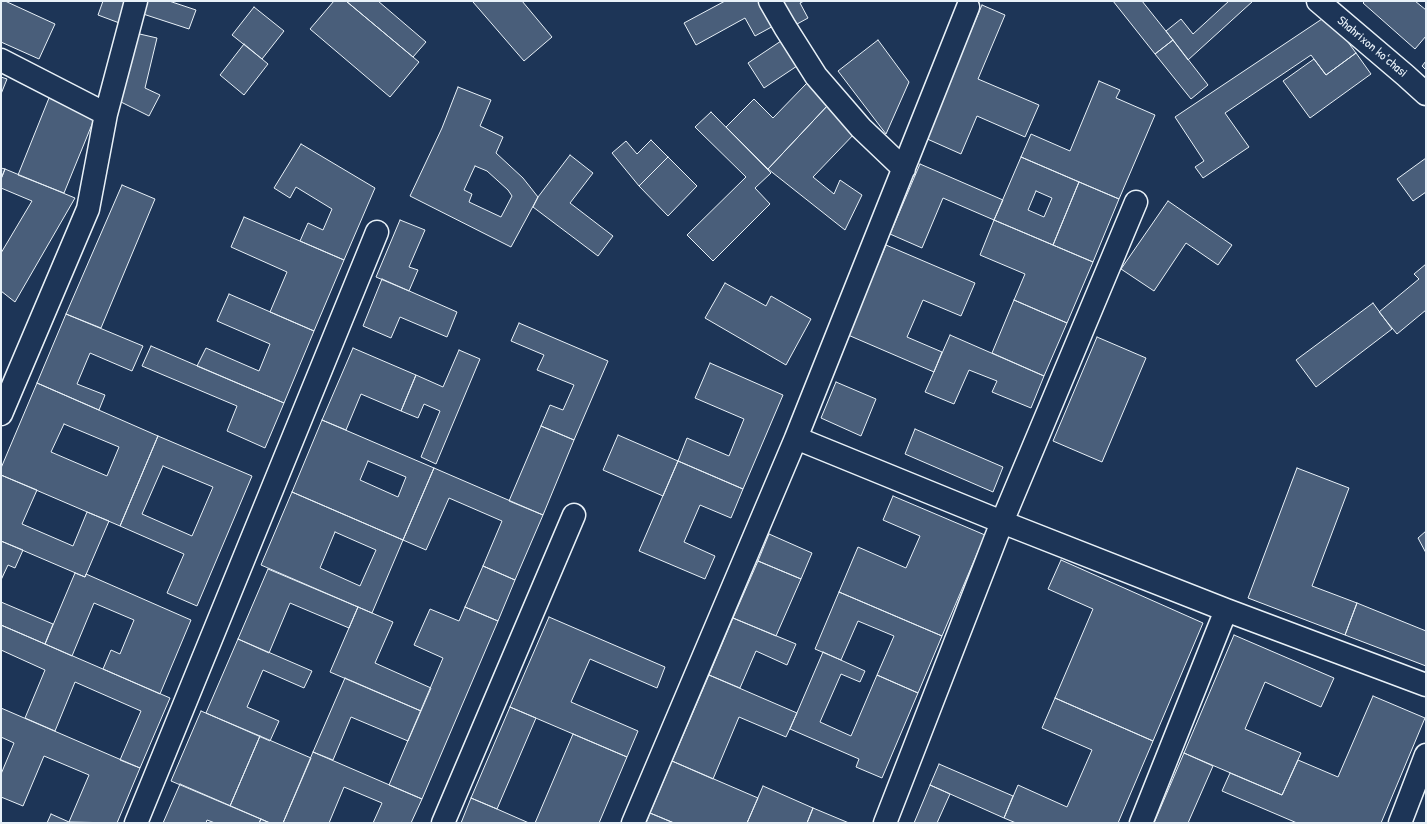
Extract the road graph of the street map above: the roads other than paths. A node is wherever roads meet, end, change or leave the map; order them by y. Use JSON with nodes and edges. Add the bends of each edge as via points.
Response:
{"nodes":[{"id":1,"x":136,"y":1,"type":"edge"},
{"id":2,"x":770,"y":1,"type":"edge"},
{"id":3,"x":1318,"y":1,"type":"edge"},
{"id":4,"x":968,"y":7,"type":"dead end"},
{"id":5,"x":1,"y":60,"type":"edge"},
{"id":6,"x":1426,"y":94,"type":"edge"},
{"id":7,"x":106,"y":114,"type":"junction"},
{"id":8,"x":904,"y":169,"type":"junction"},
{"id":9,"x":1136,"y":202,"type":"dead end"},
{"id":10,"x":377,"y":232,"type":"dead end"},
{"id":11,"x":1,"y":414,"type":"edge"},
{"id":12,"x":796,"y":438,"type":"junction"},
{"id":13,"x":574,"y":515,"type":"dead end"},
{"id":14,"x":1002,"y":522,"type":"junction"},
{"id":15,"x":1226,"y":610,"type":"junction"},
{"id":16,"x":1426,"y":685,"type":"edge"},
{"id":17,"x":1426,"y":755,"type":"edge"},
{"id":18,"x":136,"y":823,"type":"edge"},
{"id":19,"x":443,"y":823,"type":"edge"},
{"id":20,"x":633,"y":823,"type":"edge"},
{"id":21,"x":885,"y":823,"type":"edge"},
{"id":22,"x":1141,"y":823,"type":"edge"},
{"id":23,"x":1400,"y":823,"type":"edge"}],
"edges":[{"from":1,"to":7,"type":"street"},
{"from":2,"to":8,"type":"street","via":[[816,76],[861,128]]},
{"from":3,"to":6,"type":"street","name":"Shahrixon koʻchasi"},
{"from":4,"to":8,"type":"street"},
{"from":5,"to":7,"type":"street"},
{"from":7,"to":11,"type":"street","via":[[88,209]]},
{"from":8,"to":12,"type":"street"},
{"from":9,"to":14,"type":"street"},
{"from":10,"to":18,"type":"street"},
{"from":12,"to":14,"type":"street"},
{"from":12,"to":20,"type":"street"},
{"from":13,"to":19,"type":"street"},
{"from":14,"to":15,"type":"street"},
{"from":14,"to":21,"type":"street"},
{"from":15,"to":16,"type":"street"},
{"from":15,"to":22,"type":"street"},
{"from":17,"to":23,"type":"street"}]}
